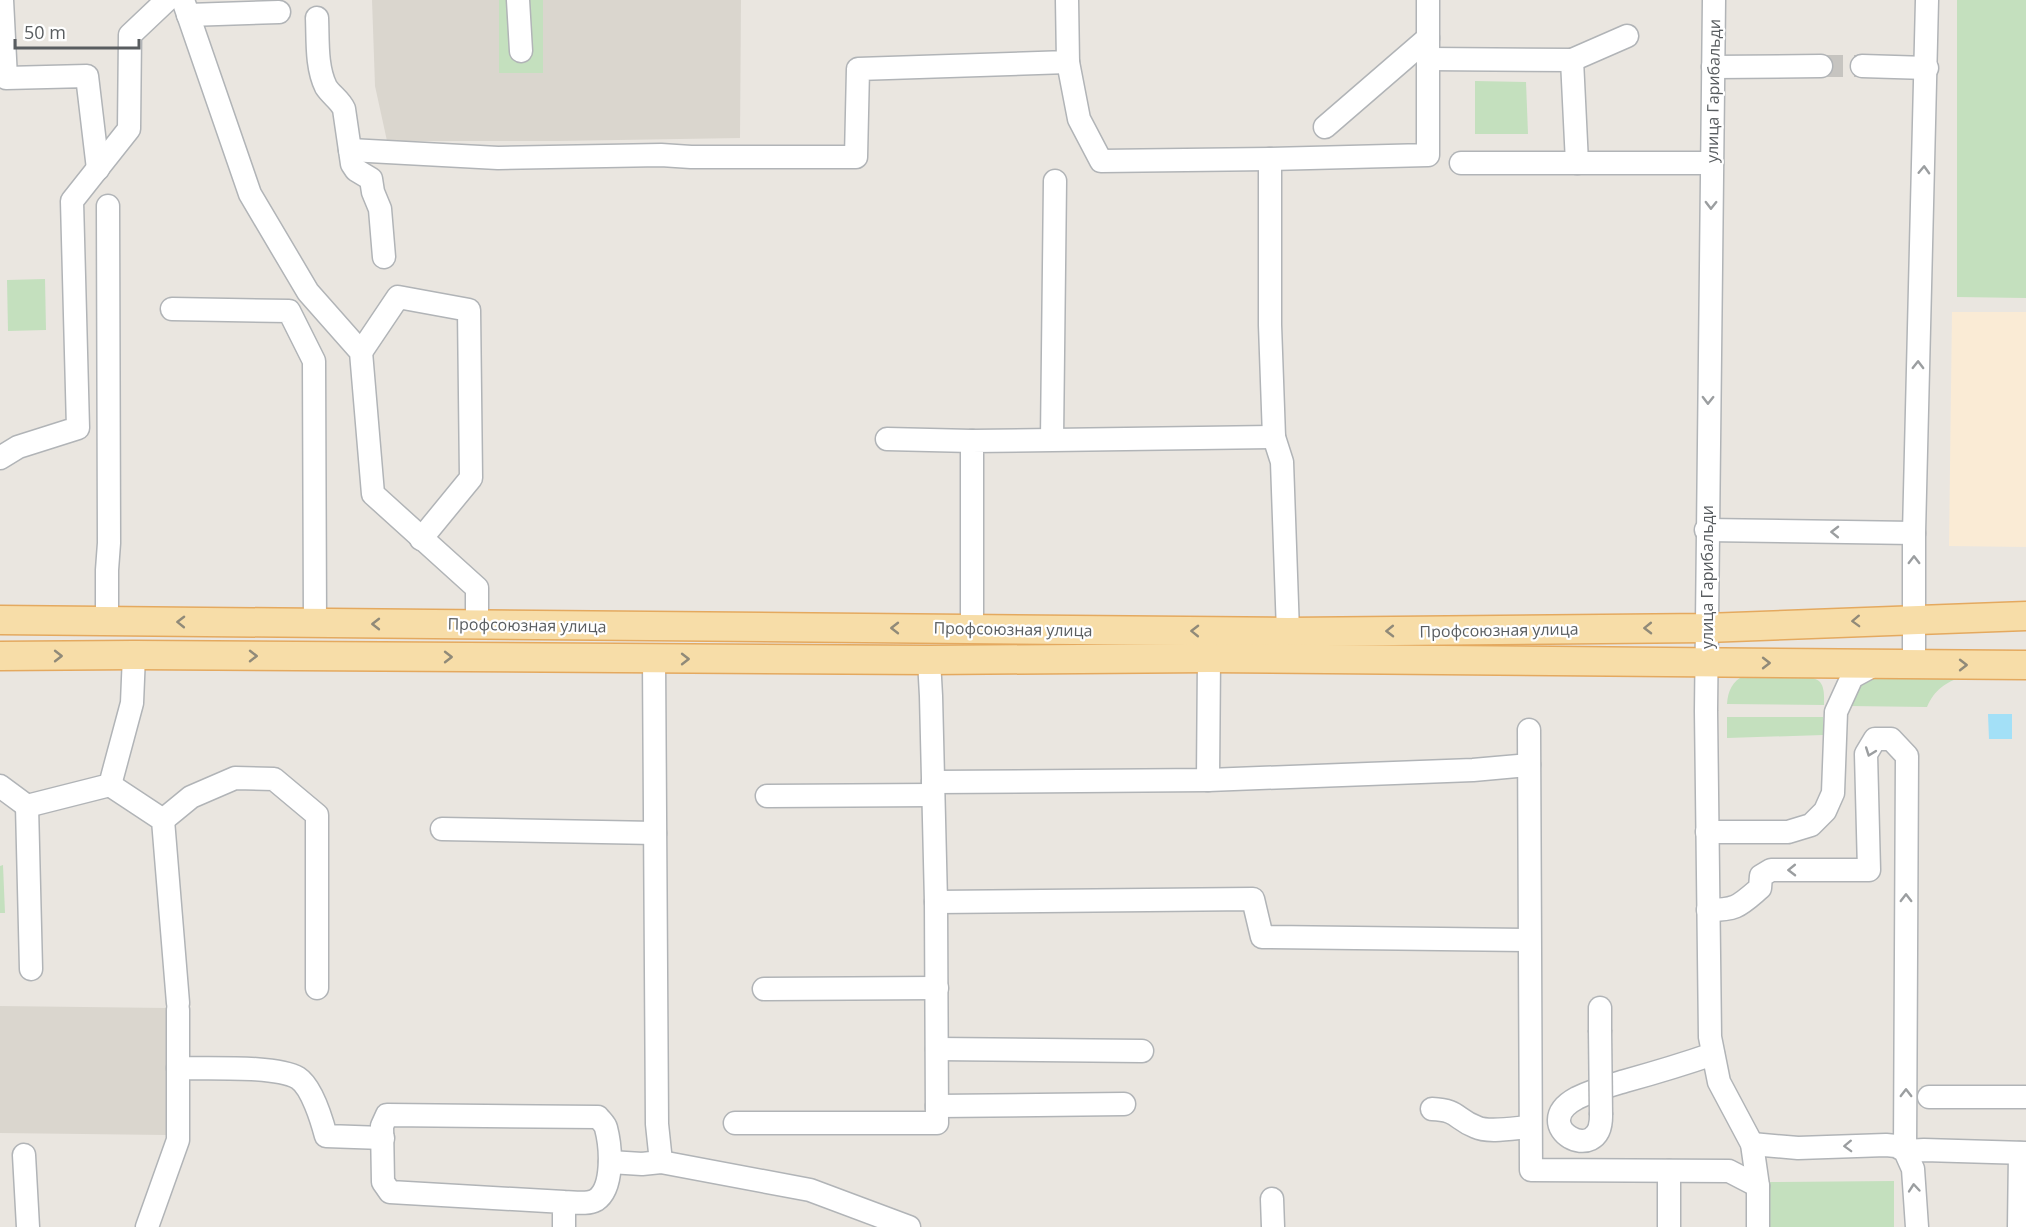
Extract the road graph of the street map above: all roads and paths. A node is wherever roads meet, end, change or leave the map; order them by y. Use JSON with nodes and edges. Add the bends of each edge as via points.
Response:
{"nodes":[{"id":1,"x":2,"y":0,"type":"edge"},
{"id":2,"x":167,"y":0,"type":"edge"},
{"id":3,"x":518,"y":0,"type":"edge"},
{"id":4,"x":1067,"y":0,"type":"edge"},
{"id":5,"x":1428,"y":0,"type":"edge"},
{"id":6,"x":1714,"y":0,"type":"edge"},
{"id":7,"x":1927,"y":0,"type":"edge"},
{"id":8,"x":185,"y":8,"type":"edge"},
{"id":9,"x":279,"y":12,"type":"dead end"},
{"id":10,"x":317,"y":18,"type":"dead end"},
{"id":11,"x":1627,"y":36,"type":"dead end"},
{"id":12,"x":1428,"y":48,"type":"junction"},
{"id":13,"x":521,"y":51,"type":"dead end"},
{"id":14,"x":1572,"y":60,"type":"junction"},
{"id":15,"x":1068,"y":62,"type":"junction"},
{"id":16,"x":1821,"y":66,"type":"tunnel mouth"},
{"id":17,"x":1862,"y":66,"type":"tunnel mouth"},
{"id":18,"x":1713,"y":67,"type":"junction"},
{"id":19,"x":1927,"y":68,"type":"junction"},
{"id":20,"x":1325,"y":127,"type":"dead end"},
{"id":21,"x":350,"y":150,"type":"junction"},
{"id":22,"x":1270,"y":159,"type":"junction"},
{"id":23,"x":1461,"y":163,"type":"dead end"},
{"id":24,"x":1577,"y":164,"type":"junction"},
{"id":25,"x":1712,"y":164,"type":"junction"},
{"id":26,"x":98,"y":169,"type":"junction"},
{"id":27,"x":1055,"y":181,"type":"dead end"},
{"id":28,"x":108,"y":206,"type":"dead end"},
{"id":29,"x":384,"y":257,"type":"dead end"},
{"id":30,"x":172,"y":309,"type":"dead end"},
{"id":31,"x":361,"y":352,"type":"junction"},
{"id":32,"x":1274,"y":436,"type":"junction"},
{"id":33,"x":887,"y":439,"type":"dead end"},
{"id":34,"x":1052,"y":439,"type":"junction"},
{"id":35,"x":972,"y":441,"type":"junction"},
{"id":36,"x":0,"y":458,"type":"edge"},
{"id":37,"x":1706,"y":530,"type":"junction"},
{"id":38,"x":1914,"y":533,"type":"junction"},
{"id":39,"x":421,"y":539,"type":"junction"},
{"id":40,"x":2026,"y":616,"type":"edge"},
{"id":41,"x":1915,"y":619,"type":"junction"},
{"id":42,"x":0,"y":620,"type":"edge"},
{"id":43,"x":107,"y":621,"type":"junction"},
{"id":44,"x":315,"y":623,"type":"junction"},
{"id":45,"x":477,"y":624,"type":"junction"},
{"id":46,"x":972,"y":628,"type":"junction"},
{"id":47,"x":1706,"y":628,"type":"junction"},
{"id":48,"x":1288,"y":632,"type":"junction"},
{"id":49,"x":134,"y":655,"type":"junction"},
{"id":50,"x":0,"y":656,"type":"edge"},
{"id":51,"x":1209,"y":658,"type":"junction"},
{"id":52,"x":654,"y":659,"type":"junction"},
{"id":53,"x":928,"y":660,"type":"junction"},
{"id":54,"x":1707,"y":663,"type":"junction"},
{"id":55,"x":1876,"y":664,"type":"junction"},
{"id":56,"x":1914,"y":665,"type":"junction"},
{"id":57,"x":2026,"y":666,"type":"edge"},
{"id":58,"x":1529,"y":730,"type":"dead end"},
{"id":59,"x":1529,"y":765,"type":"junction"},
{"id":60,"x":1208,"y":780,"type":"junction"},
{"id":61,"x":110,"y":784,"type":"junction"},
{"id":62,"x":0,"y":786,"type":"edge"},
{"id":63,"x":933,"y":788,"type":"junction"},
{"id":64,"x":767,"y":796,"type":"dead end"},
{"id":65,"x":27,"y":806,"type":"junction"},
{"id":66,"x":163,"y":820,"type":"junction"},
{"id":67,"x":441,"y":830,"type":"dead end"},
{"id":68,"x":1707,"y":832,"type":"junction"},
{"id":69,"x":655,"y":834,"type":"junction"},
{"id":70,"x":936,"y":902,"type":"junction"},
{"id":71,"x":1708,"y":910,"type":"junction"},
{"id":72,"x":1529,"y":940,"type":"junction"},
{"id":73,"x":31,"y":969,"type":"dead end"},
{"id":74,"x":317,"y":988,"type":"dead end"},
{"id":75,"x":937,"y":988,"type":"junction"},
{"id":76,"x":764,"y":989,"type":"dead end"},
{"id":77,"x":1600,"y":1008,"type":"dead end"},
{"id":78,"x":937,"y":1049,"type":"junction"},
{"id":79,"x":1142,"y":1051,"type":"dead end"},
{"id":80,"x":1713,"y":1054,"type":"junction"},
{"id":81,"x":178,"y":1068,"type":"junction"},
{"id":82,"x":1929,"y":1097,"type":"dead end"},
{"id":83,"x":2026,"y":1097,"type":"edge"},
{"id":84,"x":1124,"y":1104,"type":"dead end"},
{"id":85,"x":937,"y":1106,"type":"junction"},
{"id":86,"x":1432,"y":1109,"type":"dead end"},
{"id":87,"x":735,"y":1123,"type":"dead end"},
{"id":88,"x":1529,"y":1127,"type":"junction"},
{"id":89,"x":383,"y":1138,"type":"junction"},
{"id":90,"x":1752,"y":1144,"type":"junction"},
{"id":91,"x":1905,"y":1151,"type":"junction"},
{"id":92,"x":2023,"y":1153,"type":"edge"},
{"id":93,"x":24,"y":1155,"type":"dead end"},
{"id":94,"x":610,"y":1162,"type":"junction"},
{"id":95,"x":661,"y":1162,"type":"junction"},
{"id":96,"x":1669,"y":1171,"type":"junction"},
{"id":97,"x":1758,"y":1186,"type":"junction"},
{"id":98,"x":1272,"y":1199,"type":"dead end"},
{"id":99,"x":564,"y":1202,"type":"junction"},
{"id":100,"x":28,"y":1227,"type":"edge"},
{"id":101,"x":147,"y":1227,"type":"edge"},
{"id":102,"x":564,"y":1227,"type":"edge"},
{"id":103,"x":909,"y":1227,"type":"edge"},
{"id":104,"x":1273,"y":1227,"type":"edge"},
{"id":105,"x":1669,"y":1227,"type":"edge"},
{"id":106,"x":1758,"y":1227,"type":"edge"},
{"id":107,"x":1917,"y":1227,"type":"edge"},
{"id":108,"x":2019,"y":1227,"type":"edge"}],
"edges":[{"from":1,"to":26,"type":"street","via":[[6,78],[87,76]]},
{"from":2,"to":26,"type":"street","via":[[130,35],[129,129]]},
{"from":3,"to":13,"type":"street"},
{"from":4,"to":15,"type":"street"},
{"from":5,"to":12,"type":"street"},
{"from":6,"to":18,"type":"street","name":"улица Гарибальди"},
{"from":7,"to":19,"type":"street"},
{"from":8,"to":9,"type":"street"},
{"from":8,"to":31,"type":"street","via":[[250,194],[308,292]]},
{"from":10,"to":21,"type":"street","via":[[321,73],[344,110]]},
{"from":11,"to":14,"type":"street"},
{"from":12,"to":14,"type":"street"},
{"from":12,"to":20,"type":"street"},
{"from":12,"to":22,"type":"street","via":[[1428,155]]},
{"from":14,"to":24,"type":"street"},
{"from":15,"to":21,"type":"street","via":[[858,69],[856,157],[498,158]]},
{"from":15,"to":22,"type":"street","via":[[1079,119],[1101,161]]},
{"from":16,"to":18,"type":"street"},
{"from":17,"to":19,"type":"street"},
{"from":18,"to":25,"type":"street","name":"улица Гарибальди"},
{"from":38,"to":19,"type":"street","one_way":true},
{"from":21,"to":29,"type":"street","via":[[356,170],[371,179],[380,209]]},
{"from":22,"to":32,"type":"street"},
{"from":23,"to":24,"type":"street"},
{"from":24,"to":25,"type":"street"},
{"from":25,"to":37,"type":"street","name":"улица Гарибальди","one_way":true},
{"from":26,"to":36,"type":"street","via":[[72,201],[78,428],[18,447]]},
{"from":27,"to":34,"type":"street"},
{"from":28,"to":43,"type":"street"},
{"from":30,"to":44,"type":"street","via":[[289,311],[314,361]]},
{"from":31,"to":39,"type":"street","via":[[373,494]]},
{"from":31,"to":39,"type":"street","via":[[398,297],[469,310],[471,478]]},
{"from":32,"to":34,"type":"street"},
{"from":32,"to":48,"type":"street","via":[[1282,462]]},
{"from":33,"to":35,"type":"street"},
{"from":34,"to":35,"type":"street"},
{"from":35,"to":46,"type":"street"},
{"from":38,"to":37,"type":"street","one_way":true},
{"from":37,"to":47,"type":"street","name":"улица Гарибальди"},
{"from":41,"to":38,"type":"street","one_way":true},
{"from":39,"to":45,"type":"street","via":[[477,588]]},
{"from":40,"to":41,"type":"main road","name":"Профсоюзная улица"},
{"from":41,"to":47,"type":"main road","name":"Профсоюзная улица","one_way":true},
{"from":41,"to":56,"type":"street"},
{"from":42,"to":43,"type":"main road","name":"Профсоюзная улица"},
{"from":44,"to":43,"type":"main road","name":"Профсоюзная улица","one_way":true},
{"from":45,"to":44,"type":"main road","name":"Профсоюзная улица","one_way":true},
{"from":46,"to":45,"type":"main road","name":"Профсоюзная улица","one_way":true},
{"from":48,"to":46,"type":"main road","name":"Профсоюзная улица","one_way":true},
{"from":47,"to":48,"type":"main road","name":"Профсоюзная улица","one_way":true},
{"from":47,"to":54,"type":"street","name":"улица Гарибальди"},
{"from":50,"to":49,"type":"main road","name":"Профсоюзная улица","one_way":true},
{"from":49,"to":52,"type":"main road","name":"Профсоюзная улица","one_way":true},
{"from":49,"to":61,"type":"street","via":[[132,703]]},
{"from":51,"to":53,"type":"main road","name":"Профсоюзная улица"},
{"from":51,"to":54,"type":"main road","name":"Профсоюзная улица"},
{"from":51,"to":60,"type":"street"},
{"from":52,"to":53,"type":"main road","name":"Профсоюзная улица","one_way":true},
{"from":52,"to":69,"type":"street"},
{"from":53,"to":63,"type":"street"},
{"from":54,"to":55,"type":"main road","name":"Профсоюзная улица","one_way":true},
{"from":54,"to":68,"type":"street","name":"улица Гарибальди"},
{"from":55,"to":56,"type":"main road","name":"Профсоюзная улица"},
{"from":55,"to":68,"type":"street","via":[[1852,676],[1836,712],[1833,793],[1826,811],[1811,825],[1788,832]]},
{"from":56,"to":57,"type":"main road","name":"Профсоюзная улица","one_way":true},
{"from":58,"to":59,"type":"street"},
{"from":59,"to":60,"type":"street"},
{"from":59,"to":72,"type":"street"},
{"from":60,"to":63,"type":"street"},
{"from":61,"to":65,"type":"street"},
{"from":61,"to":66,"type":"street"},
{"from":62,"to":65,"type":"street"},
{"from":63,"to":64,"type":"street"},
{"from":63,"to":70,"type":"street"},
{"from":65,"to":73,"type":"street"},
{"from":66,"to":74,"type":"street","via":[[191,797],[235,778],[274,779],[317,815]]},
{"from":66,"to":81,"type":"street","via":[[178,1006]]},
{"from":67,"to":69,"type":"street"},
{"from":68,"to":71,"type":"street","name":"улица Гарибальди"},
{"from":69,"to":95,"type":"street","via":[[657,1124]]},
{"from":70,"to":72,"type":"street","via":[[1253,899],[1262,937]]},
{"from":70,"to":75,"type":"street"},
{"from":71,"to":80,"type":"street","name":"улица Гарибальди"},
{"from":91,"to":71,"type":"street","one_way":true,"via":[[1907,756],[1891,739],[1875,739],[1866,754],[1869,870],[1771,870],[1761,876],[1760,888],[1731,910]]},
{"from":72,"to":88,"type":"street"},
{"from":75,"to":76,"type":"street"},
{"from":75,"to":78,"type":"street"},
{"from":77,"to":80,"type":"street","bridge":true,"via":[[1601,1123],[1591,1138],[1575,1141],[1563,1132],[1559,1120],[1570,1103],[1598,1089],[1679,1066]]},
{"from":78,"to":79,"type":"street"},
{"from":78,"to":85,"type":"street"},
{"from":80,"to":90,"type":"street","name":"улица Гарибальди","via":[[1719,1082]]},
{"from":81,"to":89,"type":"street","via":[[274,1071],[298,1078],[308,1090],[326,1136]]},
{"from":81,"to":101,"type":"street","via":[[178,1140]]},
{"from":82,"to":83,"type":"street"},
{"from":84,"to":85,"type":"street"},
{"from":85,"to":87,"type":"street","via":[[937,1123]]},
{"from":86,"to":88,"type":"street","via":[[1447,1110],[1482,1129]]},
{"from":88,"to":96,"type":"street","via":[[1531,1170]]},
{"from":89,"to":94,"type":"street","via":[[382,1126],[387,1115],[598,1117],[606,1126]]},
{"from":89,"to":99,"type":"street","via":[[383,1182],[390,1192]]},
{"from":91,"to":90,"type":"street","one_way":true,"via":[[1887,1145],[1798,1148]]},
{"from":90,"to":97,"type":"street","name":"улица Гарибальди"},
{"from":91,"to":92,"type":"street"},
{"from":107,"to":91,"type":"street","one_way":true,"via":[[1913,1169]]},
{"from":92,"to":108,"type":"street"},
{"from":93,"to":100,"type":"street"},
{"from":94,"to":95,"type":"street"},
{"from":94,"to":99,"type":"street","via":[[607,1186],[598,1198],[590,1203]]},
{"from":95,"to":103,"type":"street","via":[[810,1190]]},
{"from":96,"to":97,"type":"street","via":[[1729,1171]]},
{"from":96,"to":105,"type":"street"},
{"from":97,"to":106,"type":"street","name":"улица Гарибальди"},
{"from":98,"to":104,"type":"street"},
{"from":99,"to":102,"type":"street"}]}
